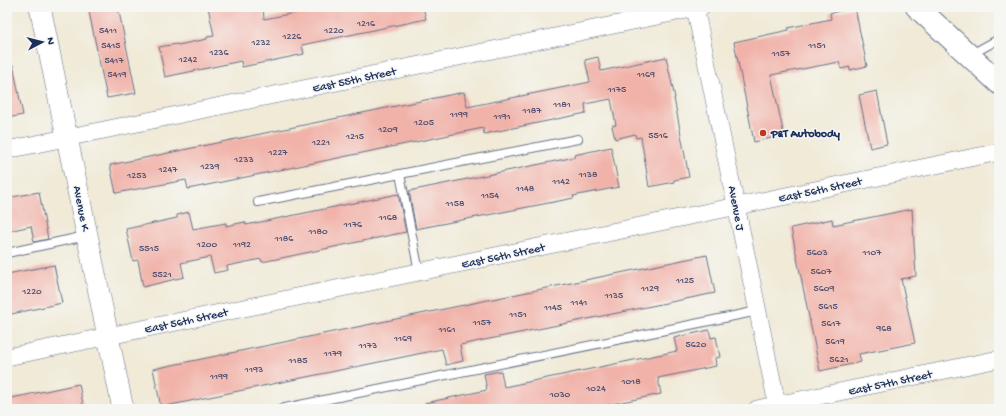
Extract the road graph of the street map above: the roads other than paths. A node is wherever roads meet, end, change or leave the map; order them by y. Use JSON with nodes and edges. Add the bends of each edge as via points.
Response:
{"nodes":[{"id":1,"x":40,"y":7,"type":"edge"},
{"id":2,"x":697,"y":7,"type":"edge"},
{"id":3,"x":917,"y":7,"type":"edge"},
{"id":4,"x":999,"y":39,"type":"edge"},
{"id":5,"x":968,"y":55,"type":"junction"},
{"id":6,"x":999,"y":83,"type":"edge"},
{"id":7,"x":68,"y":138,"type":"junction"},
{"id":8,"x":578,"y":139,"type":"dead end"},
{"id":9,"x":7,"y":150,"type":"edge"},
{"id":10,"x":999,"y":152,"type":"edge"},
{"id":11,"x":400,"y":174,"type":"junction"},
{"id":12,"x":258,"y":202,"type":"dead end"},
{"id":13,"x":737,"y":206,"type":"junction"},
{"id":14,"x":88,"y":236,"type":"junction"},
{"id":15,"x":7,"y":253,"type":"edge"},
{"id":16,"x":419,"y":272,"type":"junction"},
{"id":17,"x":758,"y":311,"type":"junction"},
{"id":18,"x":108,"y":336,"type":"junction"},
{"id":19,"x":7,"y":357,"type":"edge"},
{"id":20,"x":999,"y":359,"type":"edge"},
{"id":21,"x":778,"y":407,"type":"edge"},
{"id":22,"x":123,"y":409,"type":"edge"},
{"id":23,"x":280,"y":409,"type":"edge"},
{"id":24,"x":756,"y":409,"type":"edge"}],
"edges":[{"from":1,"to":7,"type":"street","name":"Avenue K"},
{"from":2,"to":7,"type":"street","name":"East 55th Street"},
{"from":2,"to":13,"type":"street","name":"Avenue J"},
{"from":3,"to":5,"type":"main road"},
{"from":4,"to":5,"type":"lane"},
{"from":5,"to":6,"type":"main road"},
{"from":7,"to":9,"type":"street","name":"East 55th Street"},
{"from":7,"to":14,"type":"street","name":"Avenue K"},
{"from":8,"to":11,"type":"lane"},
{"from":10,"to":13,"type":"street","name":"East 56th Street"},
{"from":11,"to":12,"type":"lane"},
{"from":11,"to":16,"type":"lane"},
{"from":13,"to":16,"type":"street","name":"East 56th Street"},
{"from":13,"to":17,"type":"street","name":"Avenue J"},
{"from":14,"to":15,"type":"lane"},
{"from":14,"to":18,"type":"street","name":"Avenue K"},
{"from":16,"to":18,"type":"street","name":"East 56th Street"},
{"from":17,"to":21,"type":"street","name":"Avenue J"},
{"from":17,"to":23,"type":"lane"},
{"from":18,"to":19,"type":"street","name":"East 56th Street"},
{"from":18,"to":22,"type":"street","name":"Avenue K"},
{"from":20,"to":21,"type":"street","name":"East 57th Street"},
{"from":21,"to":24,"type":"street","name":"East 57th Street"}]}
